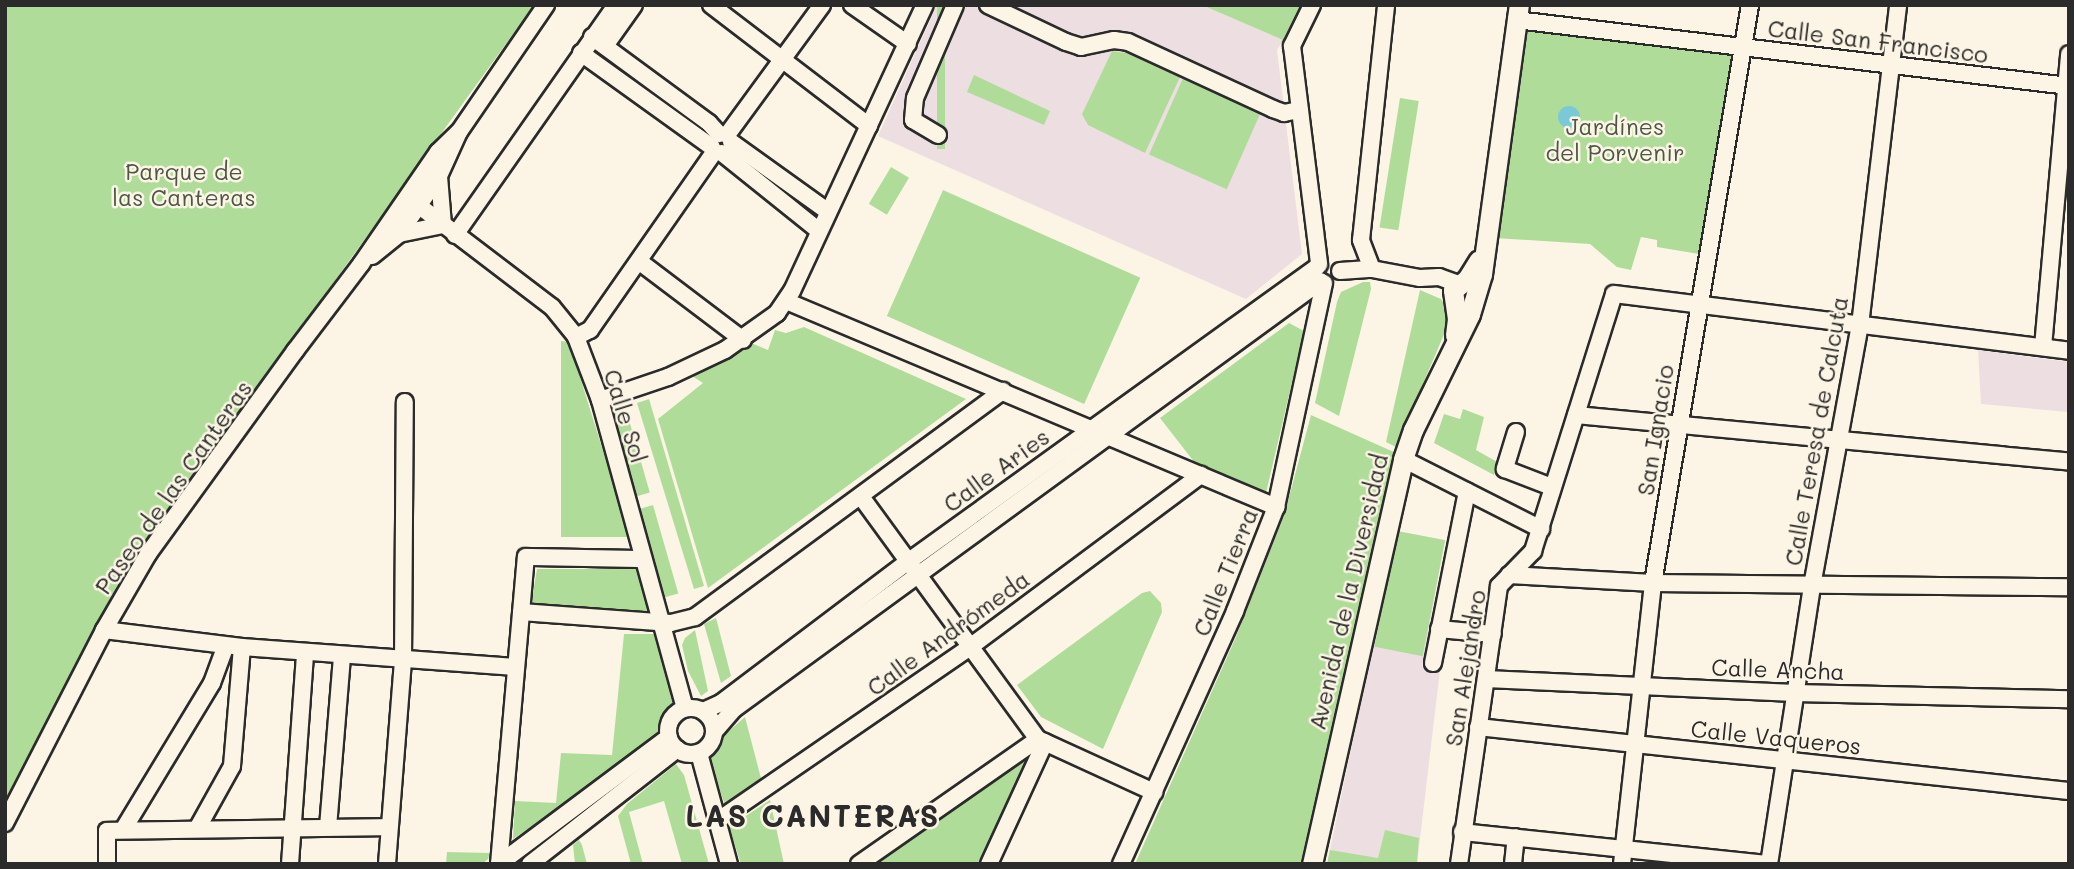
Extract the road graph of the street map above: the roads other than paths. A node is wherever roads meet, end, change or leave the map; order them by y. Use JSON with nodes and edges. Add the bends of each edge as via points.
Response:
{"nodes":[{"id":1,"x":546,"y":5,"type":"edge"},
{"id":2,"x":616,"y":5,"type":"edge"},
{"id":3,"x":634,"y":5,"type":"edge"},
{"id":4,"x":711,"y":5,"type":"edge"},
{"id":5,"x":822,"y":5,"type":"edge"},
{"id":6,"x":852,"y":5,"type":"edge"},
{"id":7,"x":925,"y":5,"type":"edge"},
{"id":8,"x":955,"y":5,"type":"edge"},
{"id":9,"x":988,"y":5,"type":"edge"},
{"id":10,"x":1312,"y":5,"type":"edge"},
{"id":11,"x":1386,"y":5,"type":"edge"},
{"id":12,"x":1750,"y":5,"type":"edge"},
{"id":13,"x":1898,"y":5,"type":"edge"},
{"id":14,"x":1518,"y":12,"type":"edge"},
{"id":15,"x":602,"y":44,"type":"junction"},
{"id":16,"x":908,"y":44,"type":"junction"},
{"id":17,"x":1744,"y":48,"type":"junction"},
{"id":18,"x":581,"y":53,"type":"junction"},
{"id":19,"x":2069,"y":54,"type":"edge"},
{"id":20,"x":782,"y":59,"type":"junction"},
{"id":21,"x":597,"y":65,"type":"junction"},
{"id":22,"x":1890,"y":65,"type":"junction"},
{"id":23,"x":2067,"y":86,"type":"edge"},
{"id":24,"x":1300,"y":110,"type":"junction"},
{"id":25,"x":869,"y":126,"type":"junction"},
{"id":26,"x":938,"y":135,"type":"dead end"},
{"id":27,"x":721,"y":144,"type":"junction"},
{"id":28,"x":436,"y":168,"type":"junction"},
{"id":29,"x":418,"y":205,"type":"junction"},
{"id":30,"x":827,"y":211,"type":"junction"},
{"id":31,"x":449,"y":230,"type":"junction"},
{"id":32,"x":818,"y":230,"type":"junction"},
{"id":33,"x":392,"y":231,"type":"junction"},
{"id":34,"x":640,"y":262,"type":"junction"},
{"id":35,"x":1372,"y":269,"type":"junction"},
{"id":36,"x":1320,"y":274,"type":"junction"},
{"id":37,"x":1463,"y":293,"type":"junction"},
{"id":38,"x":786,"y":301,"type":"junction"},
{"id":39,"x":1699,"y":306,"type":"junction"},
{"id":40,"x":1275,"y":313,"type":"junction"},
{"id":41,"x":1316,"y":323,"type":"junction"},
{"id":42,"x":1860,"y":325,"type":"junction"},
{"id":43,"x":576,"y":337,"type":"junction"},
{"id":44,"x":743,"y":340,"type":"junction"},
{"id":45,"x":2043,"y":347,"type":"junction"},
{"id":46,"x":2069,"y":351,"type":"edge"},
{"id":47,"x":1003,"y":391,"type":"junction"},
{"id":48,"x":600,"y":400,"type":"junction"},
{"id":49,"x":405,"y":402,"type":"dead end"},
{"id":50,"x":1576,"y":415,"type":"junction"},
{"id":51,"x":1678,"y":424,"type":"junction"},
{"id":52,"x":1091,"y":428,"type":"junction"},
{"id":53,"x":1516,"y":432,"type":"dead end"},
{"id":54,"x":1106,"y":436,"type":"junction"},
{"id":55,"x":1840,"y":440,"type":"junction"},
{"id":56,"x":1403,"y":459,"type":"junction"},
{"id":57,"x":2069,"y":462,"type":"edge"},
{"id":58,"x":1201,"y":475,"type":"junction"},
{"id":59,"x":1552,"y":487,"type":"junction"},
{"id":60,"x":1467,"y":491,"type":"junction"},
{"id":61,"x":862,"y":498,"type":"junction"},
{"id":62,"x":1276,"y":507,"type":"junction"},
{"id":63,"x":1541,"y":529,"type":"junction"},
{"id":64,"x":643,"y":559,"type":"junction"},
{"id":65,"x":913,"y":567,"type":"junction"},
{"id":66,"x":1509,"y":575,"type":"junction"},
{"id":67,"x":1653,"y":583,"type":"junction"},
{"id":68,"x":1812,"y":586,"type":"junction"},
{"id":69,"x":2069,"y":587,"type":"edge"},
{"id":70,"x":521,"y":612,"type":"junction"},
{"id":71,"x":661,"y":622,"type":"junction"},
{"id":72,"x":1439,"y":629,"type":"junction"},
{"id":73,"x":104,"y":630,"type":"junction"},
{"id":74,"x":1493,"y":634,"type":"junction"},
{"id":75,"x":234,"y":646,"type":"junction"},
{"id":76,"x":970,"y":647,"type":"junction"},
{"id":77,"x":305,"y":653,"type":"junction"},
{"id":78,"x":342,"y":656,"type":"junction"},
{"id":79,"x":403,"y":661,"type":"junction"},
{"id":80,"x":1433,"y":663,"type":"dead end"},
{"id":81,"x":515,"y":667,"type":"junction"},
{"id":82,"x":1486,"y":679,"type":"junction"},
{"id":83,"x":1640,"y":686,"type":"junction"},
{"id":84,"x":1795,"y":693,"type":"junction"},
{"id":85,"x":2069,"y":699,"type":"edge"},
{"id":86,"x":685,"y":709,"type":"junction"},
{"id":87,"x":703,"y":711,"type":"junction"},
{"id":88,"x":1478,"y":727,"type":"junction"},
{"id":89,"x":714,"y":732,"type":"junction"},
{"id":90,"x":1041,"y":740,"type":"junction"},
{"id":91,"x":673,"y":743,"type":"junction"},
{"id":92,"x":1634,"y":743,"type":"junction"},
{"id":93,"x":699,"y":753,"type":"junction"},
{"id":94,"x":1786,"y":762,"type":"junction"},
{"id":95,"x":2069,"y":791,"type":"edge"},
{"id":96,"x":1154,"y":792,"type":"junction"},
{"id":97,"x":717,"y":821,"type":"junction"},
{"id":98,"x":5,"y":823,"type":"edge"},
{"id":99,"x":328,"y":827,"type":"junction"},
{"id":100,"x":389,"y":827,"type":"junction"},
{"id":101,"x":290,"y":828,"type":"junction"},
{"id":102,"x":197,"y":830,"type":"junction"},
{"id":103,"x":115,"y":831,"type":"junction"},
{"id":104,"x":1462,"y":832,"type":"junction"},
{"id":105,"x":1517,"y":837,"type":"junction"},
{"id":106,"x":1623,"y":856,"type":"edge"},
{"id":107,"x":107,"y":864,"type":"edge"},
{"id":108,"x":290,"y":864,"type":"edge"},
{"id":109,"x":387,"y":864,"type":"edge"},
{"id":110,"x":499,"y":864,"type":"edge"},
{"id":111,"x":530,"y":864,"type":"edge"},
{"id":112,"x":729,"y":864,"type":"edge"},
{"id":113,"x":859,"y":864,"type":"edge"},
{"id":114,"x":989,"y":864,"type":"edge"},
{"id":115,"x":1121,"y":864,"type":"edge"},
{"id":116,"x":1312,"y":864,"type":"edge"},
{"id":117,"x":1459,"y":864,"type":"edge"},
{"id":118,"x":1513,"y":864,"type":"edge"},
{"id":119,"x":1768,"y":864,"type":"edge"}],
"edges":[{"from":1,"to":28,"type":"street"},
{"from":2,"to":15,"type":"street"},
{"from":3,"to":15,"type":"street"},
{"from":4,"to":20,"type":"street"},
{"from":5,"to":20,"type":"street"},
{"from":6,"to":16,"type":"street"},
{"from":7,"to":16,"type":"street"},
{"from":8,"to":26,"type":"street","via":[[915,98],[913,120]]},
{"from":9,"to":24,"type":"street","via":[[1066,43],[1081,47],[1128,42],[1273,110]]},
{"from":10,"to":24,"type":"street","name":"Calle Tierra","via":[[1292,46]]},
{"from":11,"to":35,"type":"street","via":[[1361,240]]},
{"from":12,"to":17,"type":"street","name":"San Ignacio"},
{"from":13,"to":22,"type":"street","name":"Calle Teresa de Calcuta"},
{"from":14,"to":17,"type":"street","name":"Calle San Francisco"},
{"from":14,"to":37,"type":"main road","name":"Avenida de la Diversidad","via":[[1481,258]]},
{"from":15,"to":18,"type":"street"},
{"from":15,"to":21,"type":"street"},
{"from":15,"to":27,"type":"street","via":[[709,122]]},
{"from":16,"to":25,"type":"street"},
{"from":17,"to":22,"type":"street","name":"Calle San Francisco"},
{"from":17,"to":39,"type":"street","name":"San Ignacio"},
{"from":18,"to":21,"type":"street"},
{"from":18,"to":31,"type":"street"},
{"from":19,"to":23,"type":"street"},
{"from":20,"to":25,"type":"street"},
{"from":20,"to":27,"type":"street"},
{"from":21,"to":27,"type":"street"},
{"from":22,"to":23,"type":"street","name":"Calle San Francisco"},
{"from":22,"to":42,"type":"street","name":"Calle Teresa de Calcuta"},
{"from":23,"to":45,"type":"street"},
{"from":24,"to":36,"type":"street","name":"Calle Tierra"},
{"from":25,"to":30,"type":"street"},
{"from":27,"to":30,"type":"street"},
{"from":27,"to":32,"type":"street"},
{"from":27,"to":34,"type":"street"},
{"from":28,"to":29,"type":"street","via":[[419,191]]},
{"from":28,"to":31,"type":"street"},
{"from":28,"to":33,"type":"street"},
{"from":29,"to":31,"type":"street","name":"Calle Sol"},
{"from":29,"to":33,"type":"street","name":"Paseo de las Canteras","via":[[406,210]]},
{"from":30,"to":32,"type":"street"},
{"from":31,"to":33,"type":"street"},
{"from":31,"to":43,"type":"street","name":"Calle Sol","via":[[552,307]]},
{"from":32,"to":38,"type":"street"},
{"from":33,"to":73,"type":"street","name":"Paseo de las Canteras","via":[[295,351],[148,554]]},
{"from":34,"to":43,"type":"street","via":[[590,330]]},
{"from":34,"to":44,"type":"street"},
{"from":35,"to":36,"type":"street","via":[[1340,271],[1333,261]]},
{"from":35,"to":37,"type":"street","via":[[1439,277]]},
{"from":36,"to":40,"type":"street","name":"Calle Aries"},
{"from":36,"to":41,"type":"street","name":"Calle Tierra"},
{"from":36,"to":52,"type":"street","name":"Calle Aries"},
{"from":37,"to":56,"type":"main road","name":"Avenida de la Diversidad","via":[[1464,326]]},
{"from":38,"to":44,"type":"street"},
{"from":38,"to":47,"type":"street"},
{"from":39,"to":42,"type":"street"},
{"from":39,"to":50,"type":"street","name":"San Alejandro","via":[[1614,294]]},
{"from":39,"to":51,"type":"street","name":"San Ignacio"},
{"from":40,"to":41,"type":"street","via":[[1295,308]]},
{"from":40,"to":54,"type":"street","name":"Calle Aries"},
{"from":41,"to":62,"type":"street","name":"Calle Tierra"},
{"from":42,"to":45,"type":"street"},
{"from":42,"to":55,"type":"street","name":"Calle Teresa de Calcuta"},
{"from":43,"to":48,"type":"street","name":"Calle Sol"},
{"from":44,"to":48,"type":"street","via":[[668,377]]},
{"from":45,"to":46,"type":"street"},
{"from":47,"to":52,"type":"street"},
{"from":47,"to":61,"type":"street"},
{"from":48,"to":64,"type":"street","name":"Calle Sol"},
{"from":49,"to":79,"type":"street"},
{"from":50,"to":51,"type":"street"},
{"from":50,"to":59,"type":"street","name":"San Alejandro"},
{"from":51,"to":55,"type":"street"},
{"from":51,"to":67,"type":"street","name":"San Ignacio"},
{"from":52,"to":54,"type":"street"},
{"from":52,"to":65,"type":"street","name":"Calle Aries"},
{"from":53,"to":59,"type":"street","via":[[1505,469]]},
{"from":54,"to":58,"type":"street"},
{"from":54,"to":65,"type":"street","name":"Calle Aries"},
{"from":55,"to":57,"type":"street"},
{"from":55,"to":68,"type":"street","name":"Calle Teresa de Calcuta"},
{"from":56,"to":60,"type":"street"},
{"from":56,"to":116,"type":"main road","name":"Avenida de la Diversidad"},
{"from":58,"to":62,"type":"street"},
{"from":58,"to":76,"type":"street","name":"Calle Andrómeda"},
{"from":59,"to":63,"type":"street","name":"San Alejandro"},
{"from":60,"to":63,"type":"street"},
{"from":60,"to":72,"type":"street"},
{"from":61,"to":65,"type":"street"},
{"from":61,"to":71,"type":"street","via":[[695,617]]},
{"from":62,"to":96,"type":"street","name":"Calle Tierra"},
{"from":63,"to":66,"type":"street","name":"San Alejandro","via":[[1533,551]]},
{"from":64,"to":70,"type":"street","via":[[526,557]]},
{"from":64,"to":71,"type":"street","name":"Calle Sol"},
{"from":65,"to":76,"type":"street"},
{"from":65,"to":87,"type":"street","name":"Calle Aries","via":[[721,703]]},
{"from":65,"to":89,"type":"street","name":"Calle Aries","via":[[728,713]]},
{"from":66,"to":67,"type":"street"},
{"from":66,"to":74,"type":"street","name":"San Alejandro","via":[[1499,586]]},
{"from":67,"to":68,"type":"street"},
{"from":67,"to":83,"type":"street","name":"San Ignacio"},
{"from":68,"to":69,"type":"street"},
{"from":68,"to":84,"type":"street","name":"Calle Teresa de Calcuta"},
{"from":70,"to":71,"type":"street"},
{"from":70,"to":81,"type":"street"},
{"from":71,"to":86,"type":"street","name":"Calle Sol"},
{"from":72,"to":74,"type":"street"},
{"from":72,"to":80,"type":"street"},
{"from":73,"to":75,"type":"street"},
{"from":73,"to":98,"type":"street","name":"Paseo de las Canteras"},
{"from":74,"to":82,"type":"street","name":"San Alejandro"},
{"from":75,"to":77,"type":"street"},
{"from":75,"to":102,"type":"street","via":[[232,766]]},
{"from":75,"to":103,"type":"street"},
{"from":76,"to":90,"type":"street"},
{"from":76,"to":97,"type":"street","name":"Calle Andrómeda"},
{"from":77,"to":78,"type":"street"},
{"from":77,"to":101,"type":"street"},
{"from":78,"to":79,"type":"street"},
{"from":78,"to":99,"type":"street"},
{"from":79,"to":81,"type":"street"},
{"from":79,"to":100,"type":"street"},
{"from":81,"to":110,"type":"street"},
{"from":82,"to":83,"type":"street","name":"Calle Ancha"},
{"from":82,"to":88,"type":"street","name":"San Alejandro"},
{"from":83,"to":84,"type":"street","name":"Calle Ancha"},
{"from":83,"to":92,"type":"street","name":"San Ignacio"},
{"from":84,"to":85,"type":"street","name":"Calle Ancha"},
{"from":84,"to":94,"type":"street","name":"Calle Teresa de Calcuta"},
{"from":86,"to":87,"type":"street"},
{"from":86,"to":91,"type":"street","via":[[669,723]]},
{"from":87,"to":89,"type":"street","via":[[712,720]]},
{"from":88,"to":92,"type":"street","name":"Calle Vaqueros"},
{"from":88,"to":104,"type":"street","name":"San Alejandro"},
{"from":89,"to":93,"type":"street","via":[[710,744]]},
{"from":90,"to":96,"type":"street"},
{"from":90,"to":113,"type":"street"},
{"from":90,"to":114,"type":"street"},
{"from":91,"to":93,"type":"street","via":[[688,754]]},
{"from":91,"to":110,"type":"street"},
{"from":91,"to":111,"type":"street"},
{"from":92,"to":94,"type":"street","name":"Calle Vaqueros"},
{"from":92,"to":106,"type":"street","name":"San Ignacio"},
{"from":93,"to":97,"type":"street"},
{"from":94,"to":95,"type":"street","name":"Calle Vaqueros"},
{"from":94,"to":119,"type":"street","name":"Calle Teresa de Calcuta"},
{"from":96,"to":115,"type":"street","name":"Calle Tierra"},
{"from":97,"to":112,"type":"street"},
{"from":99,"to":100,"type":"street"},
{"from":99,"to":101,"type":"street"},
{"from":100,"to":109,"type":"street"},
{"from":101,"to":102,"type":"street"},
{"from":101,"to":108,"type":"street"},
{"from":102,"to":103,"type":"street"},
{"from":103,"to":107,"type":"street"},
{"from":104,"to":105,"type":"street"},
{"from":104,"to":117,"type":"street","name":"San Alejandro"},
{"from":105,"to":106,"type":"street"},
{"from":105,"to":118,"type":"street"},
{"from":106,"to":119,"type":"street"}]}
